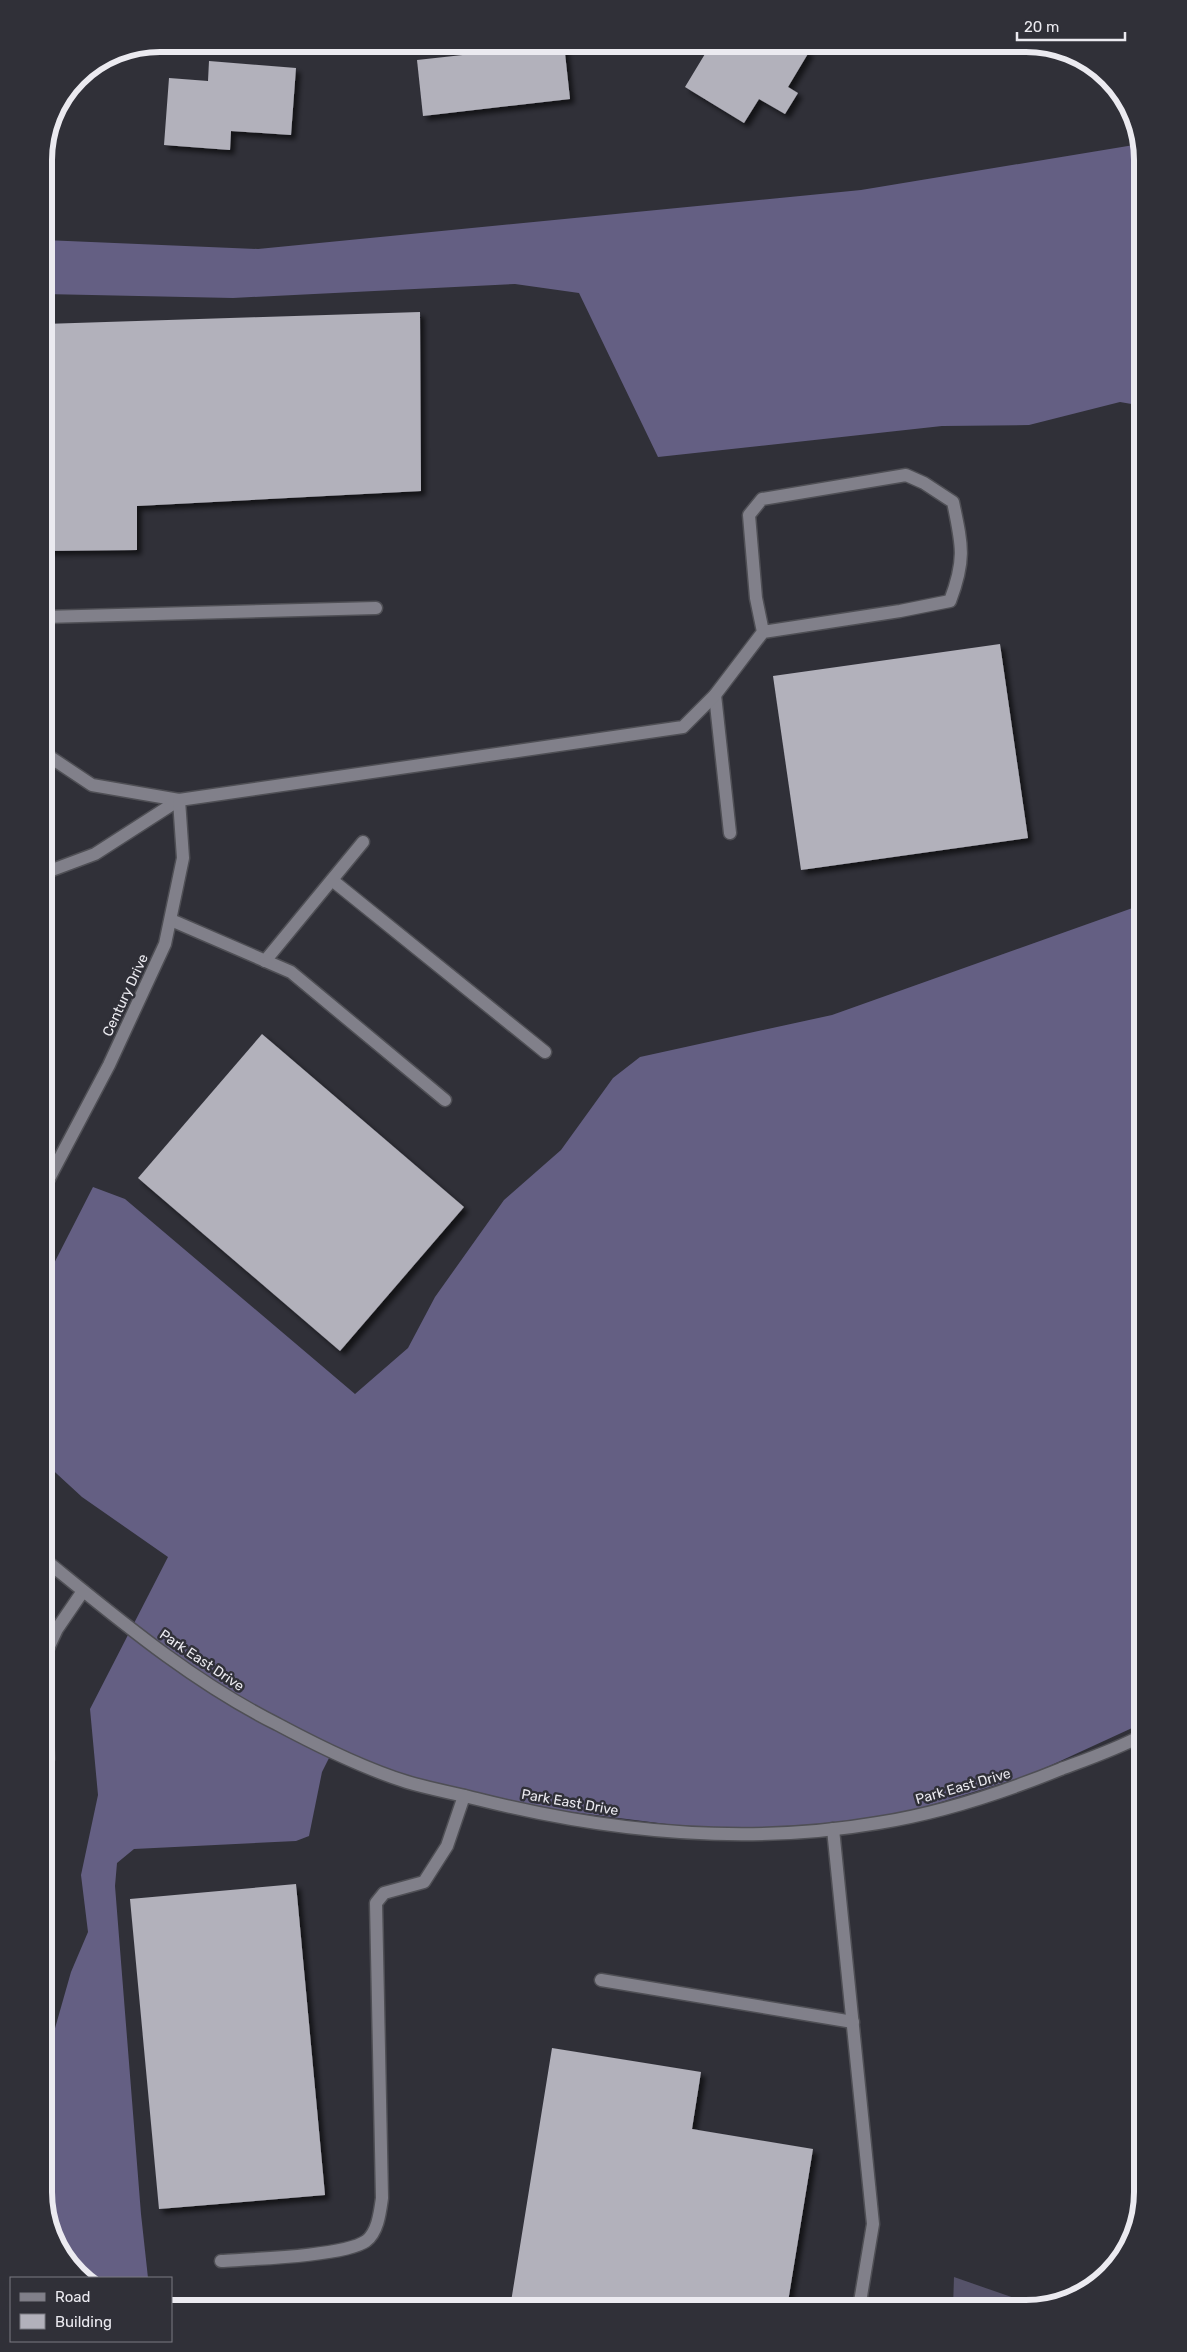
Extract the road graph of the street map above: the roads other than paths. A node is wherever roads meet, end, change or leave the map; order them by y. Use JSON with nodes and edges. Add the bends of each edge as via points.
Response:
{"nodes":[{"id":1,"x":376,"y":608,"type":"dead end"},
{"id":2,"x":53,"y":617,"type":"edge"},
{"id":3,"x":763,"y":632,"type":"junction"},
{"id":4,"x":715,"y":695,"type":"junction"},
{"id":5,"x":53,"y":759,"type":"edge"},
{"id":6,"x":179,"y":800,"type":"junction"},
{"id":7,"x":730,"y":833,"type":"dead end"},
{"id":8,"x":363,"y":842,"type":"dead end"},
{"id":9,"x":53,"y":870,"type":"edge"},
{"id":10,"x":332,"y":880,"type":"junction"},
{"id":11,"x":171,"y":920,"type":"junction"},
{"id":12,"x":265,"y":960,"type":"junction"},
{"id":13,"x":545,"y":1052,"type":"dead end"},
{"id":14,"x":445,"y":1100,"type":"dead end"},
{"id":15,"x":53,"y":1171,"type":"edge"},
{"id":16,"x":53,"y":1566,"type":"edge"},
{"id":17,"x":83,"y":1591,"type":"junction"},
{"id":18,"x":53,"y":1638,"type":"edge"},
{"id":19,"x":1134,"y":1739,"type":"edge"},
{"id":20,"x":464,"y":1796,"type":"junction"},
{"id":21,"x":833,"y":1829,"type":"junction"},
{"id":22,"x":600,"y":1980,"type":"dead end"},
{"id":23,"x":853,"y":2022,"type":"junction"},
{"id":24,"x":221,"y":2261,"type":"dead end"},
{"id":25,"x":860,"y":2300,"type":"edge"}],
"edges":[{"from":1,"to":2,"type":"street"},
{"from":3,"to":3,"type":"street","via":[[756,598],[748,515],[762,498],[906,476],[924,483],[953,502],[963,546],[959,578],[950,601]]},
{"from":3,"to":4,"type":"street"},
{"from":4,"to":6,"type":"street","via":[[683,727]]},
{"from":4,"to":7,"type":"street"},
{"from":5,"to":6,"type":"street","via":[[92,784]]},
{"from":6,"to":9,"type":"street","via":[[95,854]]},
{"from":6,"to":11,"type":"street","name":"Century Drive","via":[[183,858]]},
{"from":8,"to":10,"type":"street"},
{"from":10,"to":12,"type":"street"},
{"from":10,"to":13,"type":"street"},
{"from":11,"to":12,"type":"street"},
{"from":11,"to":15,"type":"street","name":"Century Drive","via":[[165,944],[109,1066]]},
{"from":12,"to":14,"type":"street","via":[[291,972]]},
{"from":16,"to":17,"type":"street","name":"Park East Drive"},
{"from":17,"to":18,"type":"street"},
{"from":17,"to":20,"type":"street","name":"Park East Drive","via":[[213,1688],[275,1723],[408,1782]]},
{"from":19,"to":21,"type":"street","name":"Park East Drive","via":[[1017,1787],[880,1823]]},
{"from":20,"to":21,"type":"street","name":"Park East Drive","via":[[536,1814],[672,1832],[740,1836]]},
{"from":20,"to":24,"type":"street","via":[[447,1846],[424,1882],[384,1893],[376,1903],[382,2198],[378,2221],[368,2240],[348,2250]]},
{"from":21,"to":23,"type":"street"},
{"from":22,"to":23,"type":"street"},
{"from":23,"to":25,"type":"street","via":[[873,2224]]}]}
